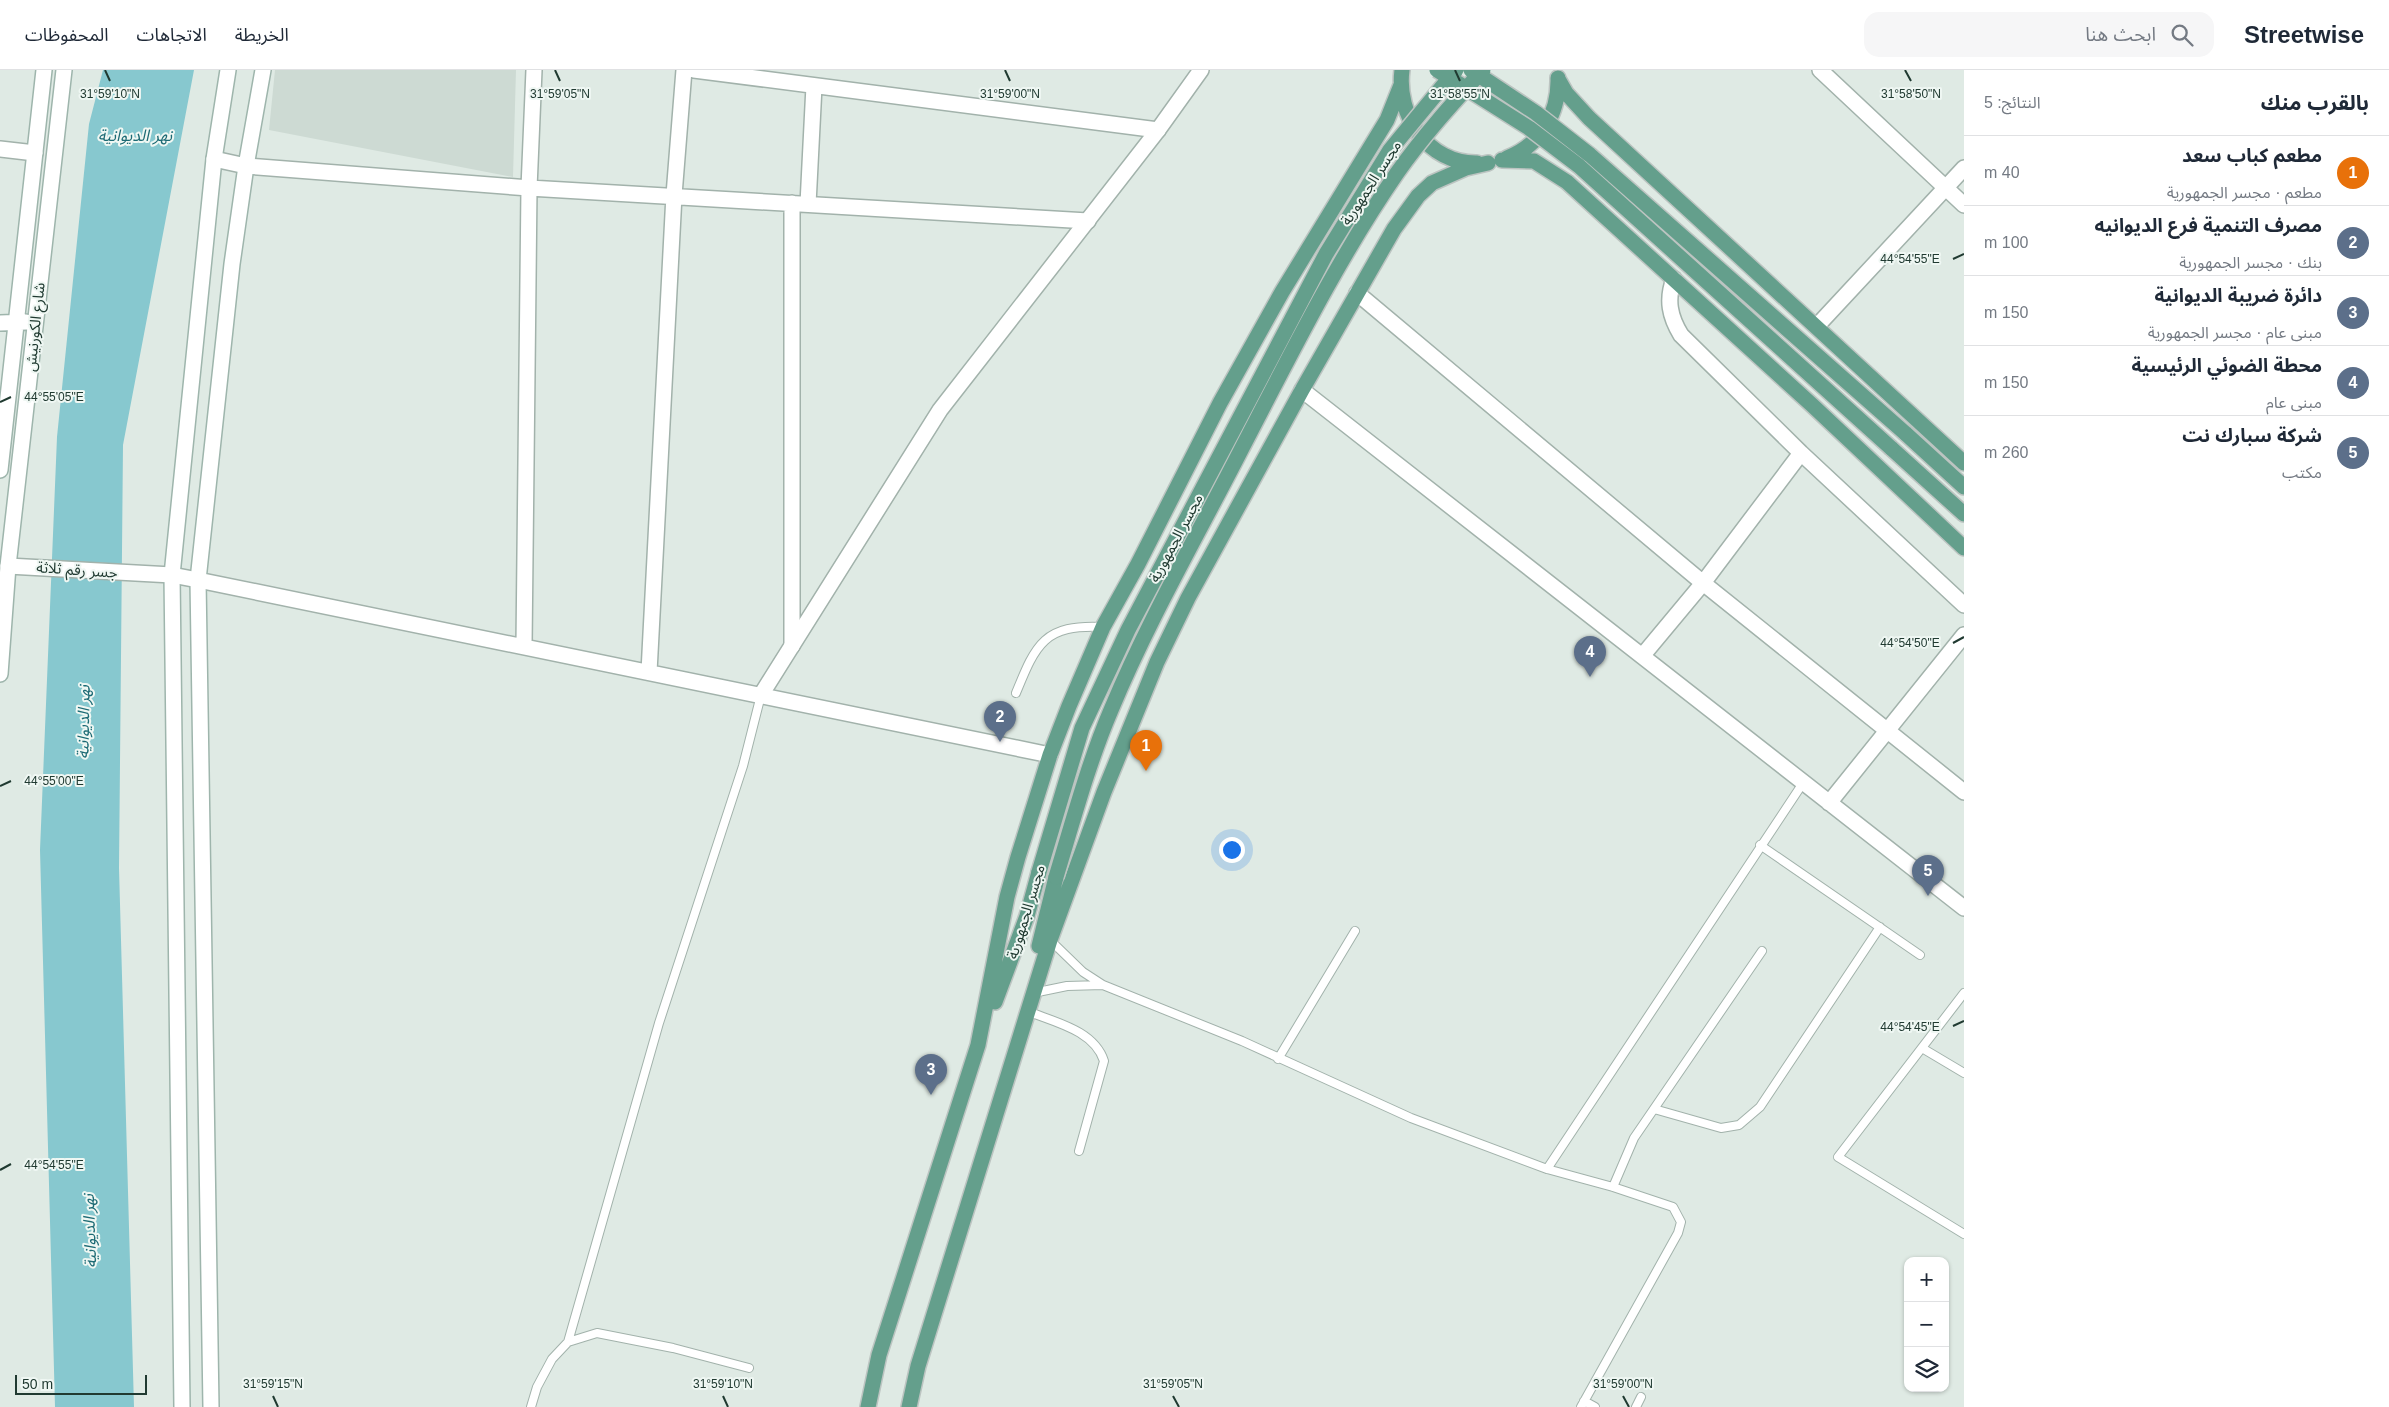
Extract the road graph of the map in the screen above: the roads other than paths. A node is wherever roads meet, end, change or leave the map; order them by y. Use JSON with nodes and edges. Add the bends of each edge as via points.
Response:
{"nodes":[{"id":1,"x":44,"y":70,"type":"edge"},
{"id":2,"x":64,"y":70,"type":"edge"},
{"id":3,"x":228,"y":70,"type":"edge"},
{"id":4,"x":263,"y":70,"type":"edge"},
{"id":5,"x":534,"y":70,"type":"edge"},
{"id":6,"x":684,"y":70,"type":"edge"},
{"id":7,"x":694,"y":70,"type":"edge"},
{"id":8,"x":1201,"y":70,"type":"edge"},
{"id":9,"x":1437,"y":70,"type":"edge"},
{"id":10,"x":1456,"y":70,"type":"edge"},
{"id":11,"x":1470,"y":70,"type":"edge"},
{"id":12,"x":1483,"y":70,"type":"edge"},
{"id":13,"x":1820,"y":70,"type":"edge"},
{"id":14,"x":1557,"y":74,"type":"edge"},
{"id":15,"x":1400,"y":76,"type":"edge"},
{"id":16,"x":814,"y":86,"type":"junction"},
{"id":17,"x":1158,"y":130,"type":"junction"},
{"id":18,"x":0,"y":149,"type":"edge"},
{"id":19,"x":35,"y":153,"type":"junction"},
{"id":20,"x":214,"y":159,"type":"junction"},
{"id":21,"x":1495,"y":161,"type":"junction"},
{"id":22,"x":246,"y":166,"type":"junction"},
{"id":23,"x":1964,"y":168,"type":"edge"},
{"id":24,"x":529,"y":188,"type":"junction"},
{"id":25,"x":1946,"y":188,"type":"junction"},
{"id":26,"x":674,"y":195,"type":"junction"},
{"id":27,"x":792,"y":203,"type":"junction"},
{"id":28,"x":808,"y":204,"type":"junction"},
{"id":29,"x":1964,"y":205,"type":"edge"},
{"id":30,"x":1088,"y":220,"type":"junction"},
{"id":31,"x":1674,"y":280,"type":"junction"},
{"id":32,"x":1356,"y":293,"type":"junction"},
{"id":33,"x":35,"y":321,"type":"junction"},
{"id":34,"x":0,"y":323,"type":"edge"},
{"id":35,"x":18,"y":323,"type":"junction"},
{"id":36,"x":1817,"y":326,"type":"junction"},
{"id":37,"x":7,"y":354,"type":"edge"},
{"id":38,"x":32,"y":356,"type":"junction"},
{"id":39,"x":1302,"y":390,"type":"junction"},
{"id":40,"x":1801,"y":453,"type":"junction"},
{"id":41,"x":1964,"y":463,"type":"edge"},
{"id":42,"x":0,"y":470,"type":"edge"},
{"id":43,"x":1964,"y":487,"type":"edge"},
{"id":44,"x":1964,"y":514,"type":"edge"},
{"id":45,"x":1964,"y":548,"type":"edge"},
{"id":46,"x":13,"y":566,"type":"junction"},
{"id":47,"x":172,"y":576,"type":"junction"},
{"id":48,"x":198,"y":580,"type":"junction"},
{"id":49,"x":1702,"y":583,"type":"junction"},
{"id":50,"x":1964,"y":605,"type":"edge"},
{"id":51,"x":1103,"y":627,"type":"junction"},
{"id":52,"x":1964,"y":635,"type":"edge"},
{"id":53,"x":524,"y":646,"type":"junction"},
{"id":54,"x":792,"y":646,"type":"junction"},
{"id":55,"x":1643,"y":655,"type":"junction"},
{"id":56,"x":649,"y":672,"type":"junction"},
{"id":57,"x":0,"y":674,"type":"edge"},
{"id":58,"x":1016,"y":693,"type":"dead end"},
{"id":59,"x":761,"y":696,"type":"junction"},
{"id":60,"x":1888,"y":730,"type":"junction"},
{"id":61,"x":1050,"y":755,"type":"junction"},
{"id":62,"x":1802,"y":783,"type":"junction"},
{"id":63,"x":1964,"y":792,"type":"edge"},
{"id":64,"x":1829,"y":803,"type":"junction"},
{"id":65,"x":1760,"y":845,"type":"junction"},
{"id":66,"x":1964,"y":908,"type":"edge"},
{"id":67,"x":1880,"y":927,"type":"junction"},
{"id":68,"x":1355,"y":931,"type":"dead end"},
{"id":69,"x":1050,"y":940,"type":"junction"},
{"id":70,"x":1762,"y":950,"type":"dead end"},
{"id":71,"x":1920,"y":955,"type":"dead end"},
{"id":72,"x":1103,"y":985,"type":"junction"},
{"id":73,"x":1964,"y":992,"type":"edge"},
{"id":74,"x":1032,"y":993,"type":"junction"},
{"id":75,"x":1025,"y":1016,"type":"junction"},
{"id":76,"x":978,"y":1046,"type":"junction"},
{"id":77,"x":1922,"y":1048,"type":"junction"},
{"id":78,"x":1278,"y":1059,"type":"junction"},
{"id":79,"x":1964,"y":1073,"type":"edge"},
{"id":80,"x":1654,"y":1109,"type":"junction"},
{"id":81,"x":1079,"y":1151,"type":"dead end"},
{"id":82,"x":1547,"y":1169,"type":"junction"},
{"id":83,"x":1613,"y":1187,"type":"junction"},
{"id":84,"x":1964,"y":1234,"type":"edge"},
{"id":85,"x":568,"y":1342,"type":"junction"},
{"id":86,"x":749,"y":1368,"type":"dead end"},
{"id":87,"x":1641,"y":1397,"type":"dead end"},
{"id":88,"x":1582,"y":1404,"type":"edge"},
{"id":89,"x":182,"y":1407,"type":"edge"},
{"id":90,"x":211,"y":1407,"type":"edge"},
{"id":91,"x":531,"y":1407,"type":"edge"},
{"id":92,"x":868,"y":1407,"type":"edge"},
{"id":93,"x":909,"y":1407,"type":"edge"},
{"id":94,"x":1595,"y":1407,"type":"edge"},
{"id":95,"x":1636,"y":1407,"type":"edge"}],
"edges":[{"from":1,"to":19,"type":"street","name":"شارع الكورنيش"},
{"from":2,"to":33,"type":"street","name":"شارع الكورنيش"},
{"from":3,"to":20,"type":"street"},
{"from":4,"to":22,"type":"street"},
{"from":5,"to":24,"type":"street"},
{"from":6,"to":26,"type":"street"},
{"from":7,"to":16,"type":"street"},
{"from":8,"to":17,"type":"street"},
{"from":9,"to":44,"type":"main road","bridge":true,"via":[[1529,128],[1579,166]]},
{"from":10,"to":76,"type":"main road","name":"مجسر الجمهورية","bridge":true,"via":[[1390,150],[1326,254],[1128,630],[1082,728],[1027,916]]},
{"from":11,"to":43,"type":"main road","bridge":true,"via":[[1536,113],[1590,155]]},
{"from":12,"to":75,"type":"main road","name":"مجسر الجمهورية","bridge":true,"via":[[1398,172],[1334,275],[1166,594],[1094,753],[1056,877]]},
{"from":13,"to":25,"type":"street"},
{"from":14,"to":21,"type":"main road","via":[[1556,105],[1544,129],[1526,148]]},
{"from":14,"to":36,"type":"main road","via":[[1566,93],[1589,118]]},
{"from":15,"to":21,"type":"main road","via":[[1406,113],[1433,148],[1459,160]]},
{"from":15,"to":51,"type":"main road","via":[[1387,120],[1282,292]]},
{"from":16,"to":17,"type":"street"},
{"from":16,"to":28,"type":"street"},
{"from":17,"to":30,"type":"street"},
{"from":18,"to":19,"type":"street"},
{"from":19,"to":35,"type":"street","name":"شارع الكورنيش"},
{"from":20,"to":22,"type":"street"},
{"from":20,"to":47,"type":"street"},
{"from":21,"to":31,"type":"main road","via":[[1534,161],[1551,170]]},
{"from":21,"to":32,"type":"main road","via":[[1446,175],[1418,196]]},
{"from":22,"to":24,"type":"street"},
{"from":22,"to":48,"type":"street","via":[[232,264]]},
{"from":23,"to":25,"type":"street"},
{"from":24,"to":26,"type":"street"},
{"from":24,"to":53,"type":"street"},
{"from":25,"to":29,"type":"street"},
{"from":25,"to":36,"type":"street"},
{"from":26,"to":27,"type":"street"},
{"from":26,"to":56,"type":"street"},
{"from":27,"to":28,"type":"street"},
{"from":27,"to":54,"type":"street"},
{"from":28,"to":30,"type":"street"},
{"from":30,"to":54,"type":"street","via":[[940,410]]},
{"from":31,"to":40,"type":"street","via":[[1670,312],[1681,335]]},
{"from":31,"to":45,"type":"main road"},
{"from":32,"to":39,"type":"main road"},
{"from":32,"to":49,"type":"street"},
{"from":33,"to":35,"type":"street"},
{"from":33,"to":38,"type":"street","name":"شارع الكورنيش"},
{"from":34,"to":35,"type":"street"},
{"from":35,"to":37,"type":"street","name":"شارع الكورنيش"},
{"from":36,"to":41,"type":"main road"},
{"from":37,"to":38,"type":"street"},
{"from":37,"to":42,"type":"street","name":"شارع الكورنيش"},
{"from":38,"to":46,"type":"street","name":"شارع الكورنيش"},
{"from":39,"to":55,"type":"street"},
{"from":39,"to":69,"type":"main road","via":[[1188,598],[1157,662],[1104,792]]},
{"from":40,"to":49,"type":"street"},
{"from":40,"to":50,"type":"street"},
{"from":46,"to":47,"type":"street","name":"جسر رقم ثلاثة"},
{"from":46,"to":57,"type":"street","name":"شارع الكورنيش"},
{"from":47,"to":48,"type":"street","name":"جسر رقم ثلاثة"},
{"from":47,"to":89,"type":"street"},
{"from":48,"to":53,"type":"street","name":"جسر رقم ثلاثة"},
{"from":48,"to":90,"type":"street"},
{"from":49,"to":55,"type":"street"},
{"from":49,"to":60,"type":"street"},
{"from":51,"to":58,"type":"lane","via":[[1076,626],[1046,639],[1031,656]]},
{"from":51,"to":61,"type":"main road"},
{"from":52,"to":60,"type":"street"},
{"from":53,"to":56,"type":"street","name":"جسر رقم ثلاثة"},
{"from":54,"to":59,"type":"street"},
{"from":55,"to":62,"type":"street"},
{"from":56,"to":59,"type":"street","name":"جسر رقم ثلاثة"},
{"from":59,"to":61,"type":"street","name":"جسر رقم ثلاثة"},
{"from":59,"to":85,"type":"lane","via":[[743,766],[658,1023]]},
{"from":60,"to":63,"type":"street"},
{"from":60,"to":64,"type":"street"},
{"from":61,"to":76,"type":"main road","via":[[1007,898]]},
{"from":62,"to":64,"type":"street"},
{"from":62,"to":65,"type":"lane"},
{"from":64,"to":66,"type":"street"},
{"from":65,"to":67,"type":"lane"},
{"from":65,"to":82,"type":"lane"},
{"from":67,"to":71,"type":"lane"},
{"from":67,"to":80,"type":"lane","via":[[1760,1107],[1739,1125],[1721,1128]]},
{"from":68,"to":78,"type":"lane"},
{"from":69,"to":72,"type":"lane"},
{"from":69,"to":74,"type":"main road"},
{"from":70,"to":80,"type":"lane"},
{"from":72,"to":74,"type":"lane","via":[[1067,986]]},
{"from":72,"to":78,"type":"lane","via":[[1242,1041]]},
{"from":73,"to":77,"type":"lane"},
{"from":74,"to":75,"type":"main road"},
{"from":75,"to":81,"type":"lane","via":[[1086,1036],[1100,1048],[1104,1061]]},
{"from":75,"to":93,"type":"main road","via":[[918,1366]]},
{"from":76,"to":92,"type":"main road","via":[[879,1355]]},
{"from":77,"to":79,"type":"lane"},
{"from":77,"to":84,"type":"lane","via":[[1838,1157]]},
{"from":78,"to":82,"type":"lane","via":[[1411,1118]]},
{"from":80,"to":83,"type":"lane","via":[[1634,1138]]},
{"from":82,"to":83,"type":"lane"},
{"from":83,"to":88,"type":"lane","via":[[1673,1207],[1680,1216],[1681,1228]]},
{"from":85,"to":86,"type":"lane","via":[[596,1333],[673,1348]]},
{"from":85,"to":91,"type":"lane","via":[[552,1358]]},
{"from":87,"to":95,"type":"lane"},
{"from":88,"to":94,"type":"lane"}]}
